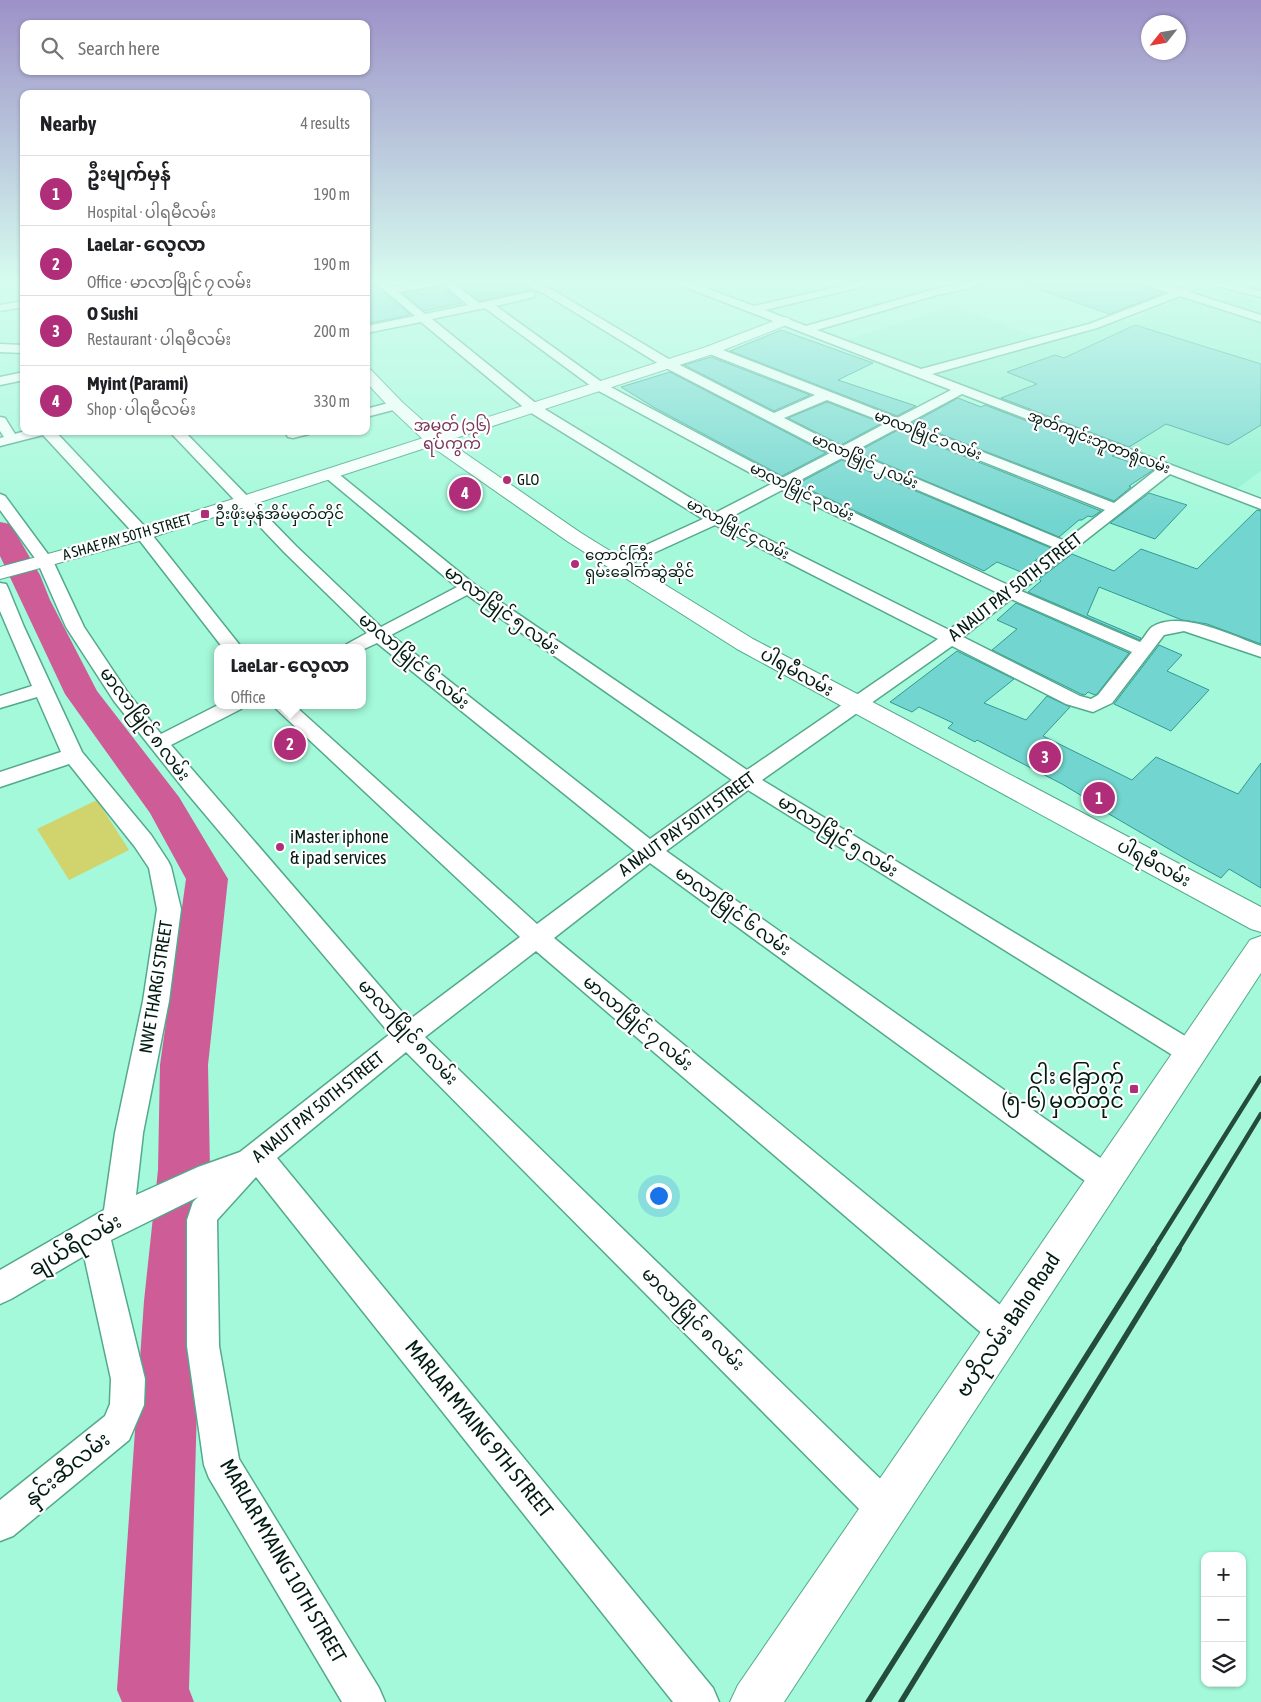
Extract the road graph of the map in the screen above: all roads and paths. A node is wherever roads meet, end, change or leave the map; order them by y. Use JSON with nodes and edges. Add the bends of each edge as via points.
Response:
{"nodes":[{"id":1,"x":477,"y":362,"type":"edge"},
{"id":2,"x":565,"y":362,"type":"edge"},
{"id":3,"x":665,"y":362,"type":"edge"},
{"id":4,"x":673,"y":362,"type":"edge"},
{"id":5,"x":742,"y":362,"type":"edge"},
{"id":6,"x":894,"y":362,"type":"edge"},
{"id":7,"x":960,"y":362,"type":"edge"},
{"id":8,"x":668,"y":364,"type":"junction"},
{"id":9,"x":761,"y":370,"type":"junction"},
{"id":10,"x":921,"y":373,"type":"junction"},
{"id":11,"x":370,"y":376,"type":"edge"},
{"id":12,"x":20,"y":377,"type":"edge"},
{"id":13,"x":0,"y":382,"type":"edge"},
{"id":14,"x":599,"y":386,"type":"junction"},
{"id":15,"x":962,"y":389,"type":"junction"},
{"id":16,"x":719,"y":390,"type":"junction"},
{"id":17,"x":827,"y":395,"type":"junction"},
{"id":18,"x":396,"y":405,"type":"junction"},
{"id":19,"x":533,"y":408,"type":"junction"},
{"id":20,"x":370,"y":412,"type":"edge"},
{"id":21,"x":774,"y":418,"type":"junction"},
{"id":22,"x":0,"y":421,"type":"edge"},
{"id":23,"x":896,"y":422,"type":"junction"},
{"id":24,"x":28,"y":435,"type":"edge"},
{"id":25,"x":50,"y":435,"type":"edge"},
{"id":26,"x":180,"y":435,"type":"edge"},
{"id":27,"x":434,"y":440,"type":"junction"},
{"id":28,"x":6,"y":441,"type":"edge"},
{"id":29,"x":840,"y":452,"type":"junction"},
{"id":30,"x":1167,"y":469,"type":"junction"},
{"id":31,"x":330,"y":474,"type":"junction"},
{"id":32,"x":782,"y":484,"type":"junction"},
{"id":33,"x":0,"y":499,"type":"edge"},
{"id":34,"x":243,"y":502,"type":"junction"},
{"id":35,"x":1261,"y":504,"type":"edge"},
{"id":36,"x":1116,"y":509,"type":"junction"},
{"id":37,"x":715,"y":519,"type":"junction"},
{"id":38,"x":143,"y":534,"type":"junction"},
{"id":39,"x":1066,"y":547,"type":"junction"},
{"id":40,"x":41,"y":562,"type":"junction"},
{"id":41,"x":617,"y":564,"type":"junction"},
{"id":42,"x":1,"y":578,"type":"edge"},
{"id":43,"x":468,"y":588,"type":"junction"},
{"id":44,"x":1009,"y":592,"type":"junction"},
{"id":45,"x":8,"y":630,"type":"edge"},
{"id":46,"x":379,"y":635,"type":"junction"},
{"id":47,"x":951,"y":638,"type":"junction"},
{"id":48,"x":230,"y":644,"type":"edge"},
{"id":49,"x":361,"y":644,"type":"edge"},
{"id":50,"x":1143,"y":650,"type":"junction"},
{"id":51,"x":1261,"y":652,"type":"edge"},
{"id":52,"x":44,"y":689,"type":"junction"},
{"id":53,"x":0,"y":702,"type":"edge"},
{"id":54,"x":855,"y":704,"type":"junction"},
{"id":55,"x":226,"y":709,"type":"edge"},
{"id":56,"x":286,"y":709,"type":"edge"},
{"id":57,"x":157,"y":744,"type":"junction"},
{"id":58,"x":73,"y":756,"type":"junction"},
{"id":59,"x":0,"y":780,"type":"edge"},
{"id":60,"x":747,"y":780,"type":"junction"},
{"id":61,"x":650,"y":852,"type":"junction"},
{"id":62,"x":1261,"y":920,"type":"edge"},
{"id":63,"x":537,"y":938,"type":"junction"},
{"id":64,"x":1261,"y":948,"type":"edge"},
{"id":65,"x":407,"y":1036,"type":"junction"},
{"id":66,"x":1191,"y":1053,"type":"junction"},
{"id":67,"x":253,"y":1160,"type":"junction"},
{"id":68,"x":1106,"y":1178,"type":"junction"},
{"id":69,"x":152,"y":1204,"type":"joint"},
{"id":70,"x":106,"y":1226,"type":"junction"},
{"id":71,"x":0,"y":1288,"type":"edge"},
{"id":72,"x":1004,"y":1330,"type":"junction"},
{"id":73,"x":884,"y":1508,"type":"junction"},
{"id":74,"x":0,"y":1523,"type":"edge"},
{"id":75,"x":365,"y":1702,"type":"edge"},
{"id":76,"x":700,"y":1702,"type":"edge"},
{"id":77,"x":755,"y":1702,"type":"edge"}],
"edges":[{"from":1,"to":19,"type":"street","name":"မာလာမြိုင် ၄ လမ်း"},
{"from":2,"to":14,"type":"street","name":"မာလာမြိုင် ၃ လမ်း"},
{"from":3,"to":8,"type":"street","name":"မာလာမြိုင် ၂ လမ်း"},
{"from":4,"to":8,"type":"main road","name":"A SHAE PAY 50TH STREET"},
{"from":5,"to":9,"type":"street","name":"မာလာမြိုင် ၁ လမ်း"},
{"from":6,"to":10,"type":"street","name":"အုတ်ကျင်းဘူတာရုံလမ်း"},
{"from":7,"to":10,"type":"street"},
{"from":8,"to":14,"type":"main road","name":"A SHAE PAY 50TH STREET"},
{"from":8,"to":16,"type":"street","name":"မာလာမြိုင် ၂ လမ်း"},
{"from":9,"to":16,"type":"street"},
{"from":9,"to":17,"type":"street","name":"မာလာမြိုင် ၁ လမ်း"},
{"from":10,"to":15,"type":"street","name":"အုတ်ကျင်းဘူတာရုံလမ်း"},
{"from":11,"to":18,"type":"main road","name":"ပါရမီလမ်း"},
{"from":12,"to":13,"type":"street"},
{"from":14,"to":19,"type":"main road","name":"A SHAE PAY 50TH STREET"},
{"from":14,"to":32,"type":"street","name":"မာလာမြိုင် ၃ လမ်း"},
{"from":15,"to":23,"type":"street"},
{"from":15,"to":30,"type":"street","name":"အုတ်ကျင်းဘူတာရုံလမ်း"},
{"from":16,"to":21,"type":"street","name":"မာလာမြိုင် ၂ လမ်း"},
{"from":17,"to":21,"type":"street"},
{"from":17,"to":23,"type":"street","name":"မာလာမြိုင် ၁ လမ်း"},
{"from":18,"to":20,"type":"street"},
{"from":18,"to":27,"type":"main road","name":"ပါရမီလမ်း"},
{"from":19,"to":27,"type":"main road","name":"A SHAE PAY 50TH STREET"},
{"from":19,"to":37,"type":"street","name":"မာလာမြိုင် ၄ လမ်း"},
{"from":21,"to":29,"type":"street","name":"မာလာမြိုင် ၂ လမ်း"},
{"from":22,"to":28,"type":"street"},
{"from":23,"to":29,"type":"street"},
{"from":23,"to":36,"type":"street","name":"မာလာမြိုင် ၁ လမ်း"},
{"from":24,"to":28,"type":"street"},
{"from":25,"to":38,"type":"street"},
{"from":26,"to":34,"type":"street","name":"မာလာမြိုင် ၆ လမ်း"},
{"from":27,"to":31,"type":"main road","name":"A SHAE PAY 50TH STREET"},
{"from":27,"to":41,"type":"main road","name":"ပါရမီလမ်း","via":[[574,538]]},
{"from":29,"to":32,"type":"street"},
{"from":29,"to":39,"type":"street","name":"မာလာမြိုင် ၂ လမ်း"},
{"from":30,"to":35,"type":"street","name":"အုတ်ကျင်းဘူတာရုံလမ်း"},
{"from":30,"to":36,"type":"street","name":"A NAUT PAY 50TH STREET"},
{"from":31,"to":34,"type":"main road","name":"A SHAE PAY 50TH STREET"},
{"from":31,"to":43,"type":"street","name":"မာလာမြိုင် ၅ လမ်း"},
{"from":32,"to":37,"type":"street"},
{"from":32,"to":44,"type":"street","name":"မာလာမြိုင် ၃ လမ်း"},
{"from":33,"to":40,"type":"street","name":"မာလာမြိုင် ၈ လမ်း"},
{"from":34,"to":38,"type":"main road","name":"A SHAE PAY 50TH STREET"},
{"from":34,"to":46,"type":"street","name":"မာလာမြိုင် ၆ လမ်း"},
{"from":36,"to":39,"type":"street","name":"A NAUT PAY 50TH STREET"},
{"from":37,"to":41,"type":"street"},
{"from":37,"to":47,"type":"street","name":"မာလာမြိုင် ၄ လမ်း"},
{"from":38,"to":40,"type":"main road","name":"A SHAE PAY 50TH STREET"},
{"from":38,"to":48,"type":"street"},
{"from":39,"to":44,"type":"street","name":"A NAUT PAY 50TH STREET"},
{"from":40,"to":42,"type":"main road","name":"A SHAE PAY 50TH STREET"},
{"from":40,"to":57,"type":"street","name":"မာလာမြိုင် ၈ လမ်း","via":[[75,627],[121,697]]},
{"from":41,"to":54,"type":"main road","name":"ပါရမီလမ်း","via":[[745,644]]},
{"from":42,"to":45,"type":"street","name":"NWE THARGI STREET"},
{"from":43,"to":46,"type":"street"},
{"from":43,"to":60,"type":"street","name":"မာလာမြိုင် ၅ လမ်း"},
{"from":44,"to":47,"type":"street","name":"A NAUT PAY 50TH STREET"},
{"from":44,"to":50,"type":"street","name":"မာလာမြိုင် ၃ လမ်း"},
{"from":45,"to":52,"type":"street","name":"NWE THARGI STREET"},
{"from":46,"to":49,"type":"street"},
{"from":46,"to":61,"type":"street","name":"မာလာမြိုင် ၆ လမ်း"},
{"from":47,"to":50,"type":"street","name":"မာလာမြိုင် ၄ လမ်း","via":[[1073,700],[1093,706],[1105,699]]},
{"from":47,"to":54,"type":"street","name":"A NAUT PAY 50TH STREET"},
{"from":50,"to":51,"type":"street","via":[[1158,631],[1185,626]]},
{"from":52,"to":53,"type":"street"},
{"from":52,"to":58,"type":"street","name":"NWE THARGI STREET"},
{"from":54,"to":60,"type":"street","name":"A NAUT PAY 50TH STREET"},
{"from":54,"to":62,"type":"main road","name":"ပါရမီလမ်း"},
{"from":55,"to":57,"type":"street"},
{"from":56,"to":63,"type":"street","name":"မာလာမြိုင် ၇ လမ်း"},
{"from":57,"to":65,"type":"street","name":"မာလာမြိုင် ၈ လမ်း"},
{"from":58,"to":59,"type":"street"},
{"from":58,"to":70,"type":"street","name":"NWE THARGI STREET","via":[[143,841],[160,867],[169,908],[156,1001]]},
{"from":60,"to":61,"type":"street","name":"A NAUT PAY 50TH STREET"},
{"from":60,"to":66,"type":"street","name":"မာလာမြိုင် ၅ လမ်း"},
{"from":61,"to":63,"type":"street","name":"A NAUT PAY 50TH STREET"},
{"from":61,"to":68,"type":"street","name":"မာလာမြိုင် ၆ လမ်း"},
{"from":63,"to":65,"type":"street","name":"A NAUT PAY 50TH STREET"},
{"from":63,"to":72,"type":"street","name":"မာလာမြိုင် ၇ လမ်း"},
{"from":64,"to":66,"type":"main road","name":"ဗဟိုလမ်း Baho Road"},
{"from":65,"to":67,"type":"street","name":"A NAUT PAY 50TH STREET"},
{"from":65,"to":73,"type":"street","name":"မာလာမြိုင် ၈ လမ်း"},
{"from":66,"to":68,"type":"main road","name":"ဗဟိုလမ်း Baho Road"},
{"from":67,"to":69,"type":"street","name":"A NAUT PAY 50TH STREET"},
{"from":67,"to":75,"type":"street","name":"MARLAR MYAING 10TH STREET","via":[[204,1212],[202,1220],[203,1346],[222,1465]]},
{"from":67,"to":76,"type":"street","name":"MARLAR MYAING 9TH STREET"},
{"from":68,"to":72,"type":"main road","name":"ဗဟိုလမ်း Baho Road"},
{"from":69,"to":70,"type":"street","name":"ချယ်ရီလမ်း"},
{"from":70,"to":71,"type":"street","name":"ချယ်ရီလမ်း"},
{"from":70,"to":74,"type":"street","name":"နှင်းဆီလမ်း","via":[[128,1379],[127,1405],[117,1428]]},
{"from":72,"to":73,"type":"main road","name":"ဗဟိုလမ်း Baho Road"},
{"from":73,"to":77,"type":"main road","name":"ဗဟိုလမ်း Baho Road"}]}
